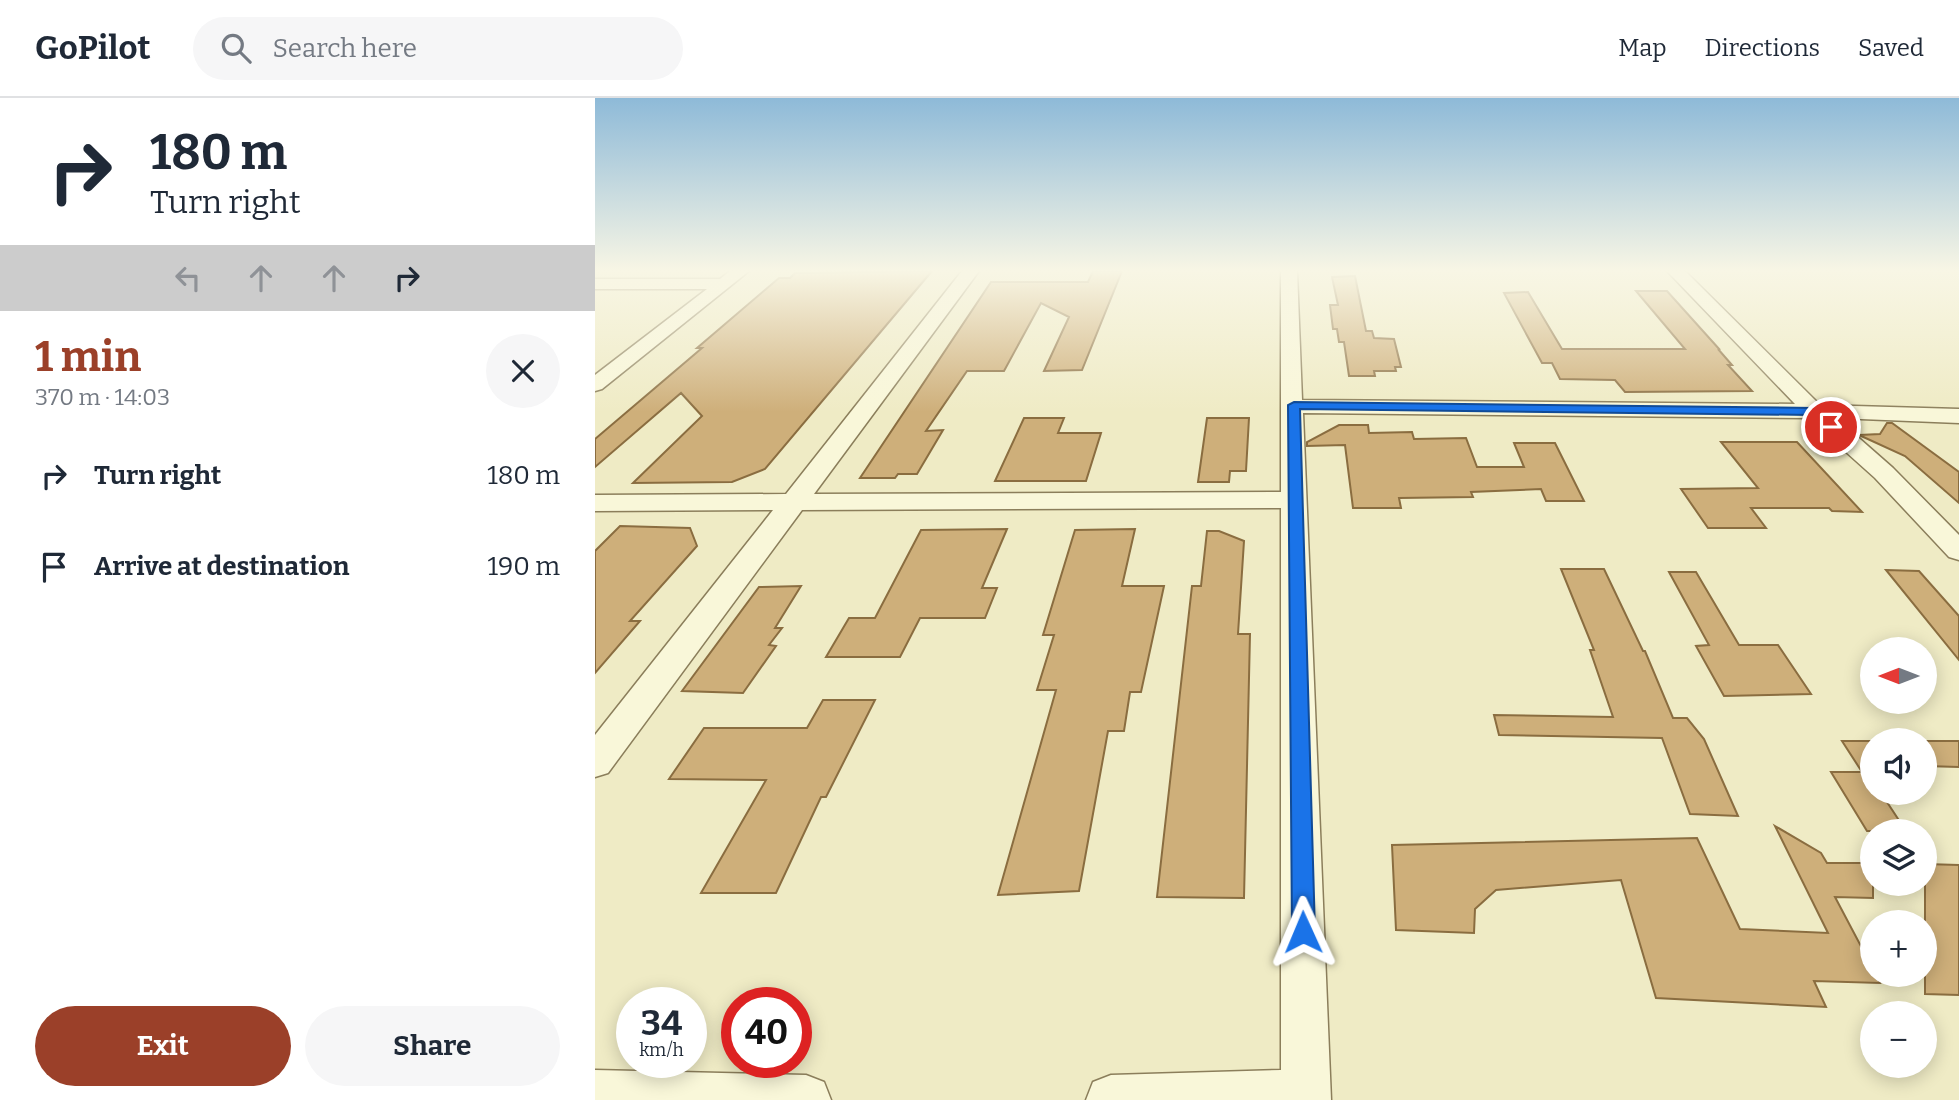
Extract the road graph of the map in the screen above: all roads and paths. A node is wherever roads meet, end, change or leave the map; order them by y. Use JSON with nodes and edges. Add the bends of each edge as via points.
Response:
{"nodes":[{"id":1,"x":682,"y":318,"type":"edge"},
{"id":2,"x":935,"y":318,"type":"edge"},
{"id":3,"x":1291,"y":318,"type":"edge"},
{"id":4,"x":1721,"y":318,"type":"edge"},
{"id":5,"x":595,"y":385,"type":"edge"},
{"id":6,"x":1294,"y":405,"type":"junction"},
{"id":7,"x":1814,"y":411,"type":"junction"},
{"id":8,"x":1959,"y":416,"type":"edge"},
{"id":9,"x":1295,"y":500,"type":"junction"},
{"id":10,"x":795,"y":502,"type":"junction"},
{"id":11,"x":595,"y":503,"type":"edge"},
{"id":12,"x":1959,"y":551,"type":"edge"},
{"id":13,"x":595,"y":762,"type":"edge"},
{"id":14,"x":595,"y":1095,"type":"edge"},
{"id":15,"x":1306,"y":1097,"type":"edge"},
{"id":16,"x":806,"y":1100,"type":"edge"},
{"id":17,"x":1111,"y":1100,"type":"edge"}],
"edges":[{"from":1,"to":5,"type":"street"},
{"from":2,"to":10,"type":"street"},
{"from":3,"to":6,"type":"street"},
{"from":4,"to":7,"type":"street"},
{"from":6,"to":7,"type":"street"},
{"from":6,"to":9,"type":"street"},
{"from":7,"to":8,"type":"street"},
{"from":7,"to":12,"type":"street","via":[[1884,473]]},
{"from":9,"to":10,"type":"street"},
{"from":9,"to":15,"type":"street"},
{"from":10,"to":11,"type":"street"},
{"from":10,"to":13,"type":"street"},
{"from":14,"to":16,"type":"street"},
{"from":15,"to":17,"type":"street"}]}
